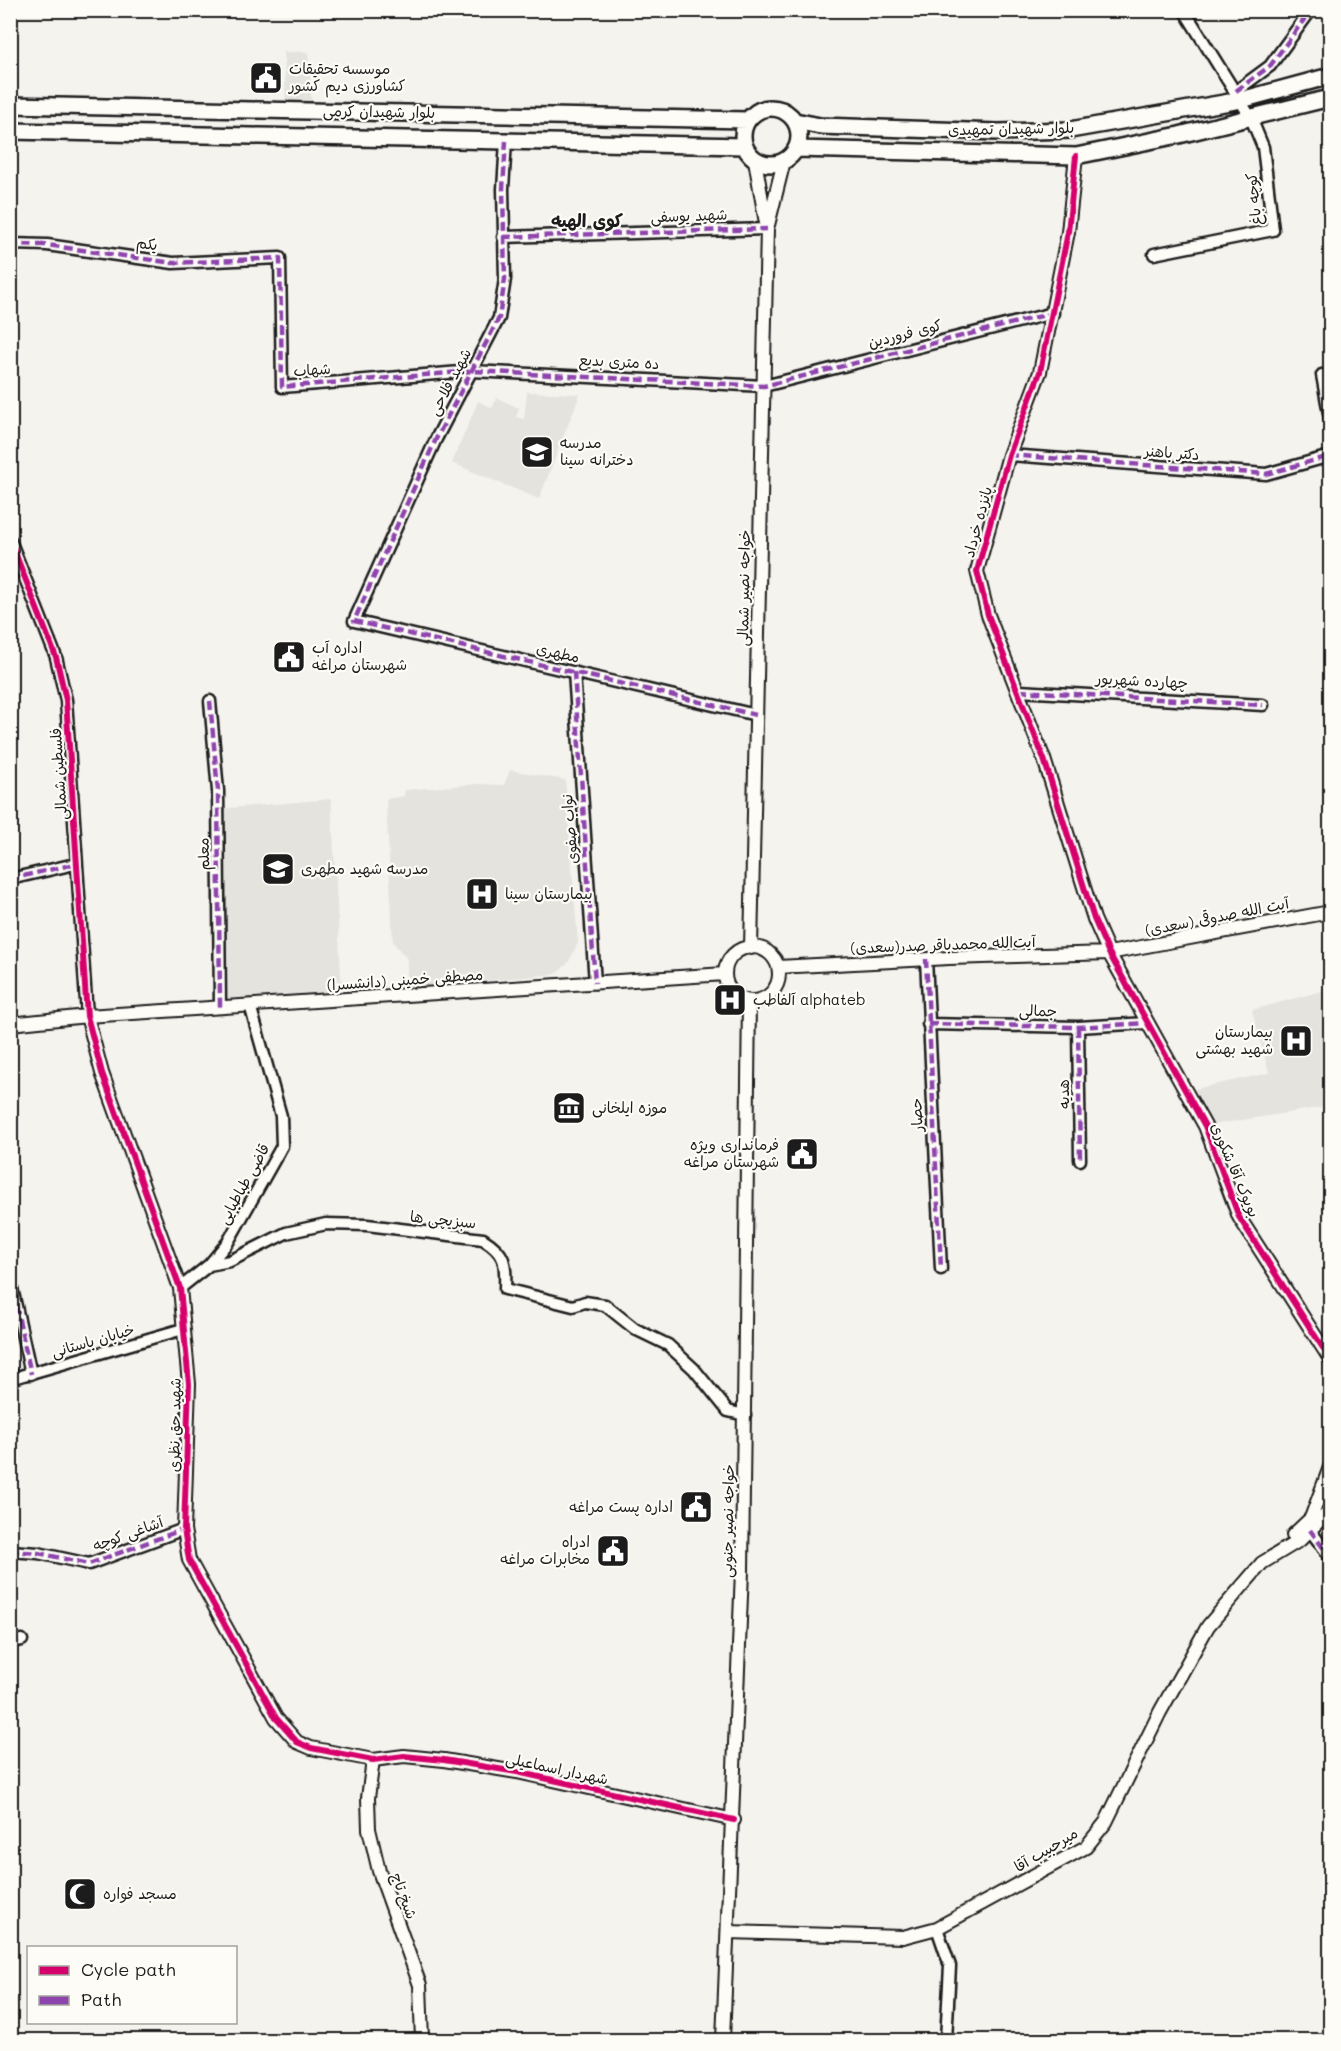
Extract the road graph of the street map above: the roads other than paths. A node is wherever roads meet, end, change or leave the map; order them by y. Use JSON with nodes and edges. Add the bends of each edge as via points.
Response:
{"nodes":[{"id":1,"x":1184,"y":10,"type":"edge"},
{"id":2,"x":1311,"y":10,"type":"edge"},
{"id":3,"x":1330,"y":76,"type":"edge"},
{"id":4,"x":1238,"y":95,"type":"junction"},
{"id":5,"x":1330,"y":98,"type":"edge"},
{"id":6,"x":10,"y":105,"type":"edge"},
{"id":7,"x":674,"y":118,"type":"junction"},
{"id":8,"x":1251,"y":118,"type":"junction"},
{"id":9,"x":747,"y":120,"type":"junction"},
{"id":10,"x":795,"y":121,"type":"junction"},
{"id":11,"x":10,"y":131,"type":"edge"},
{"id":12,"x":506,"y":141,"type":"junction"},
{"id":13,"x":674,"y":144,"type":"junction"},
{"id":14,"x":744,"y":146,"type":"junction"},
{"id":15,"x":796,"y":149,"type":"junction"},
{"id":16,"x":1076,"y":156,"type":"junction"},
{"id":17,"x":755,"y":160,"type":"junction"},
{"id":18,"x":784,"y":161,"type":"junction"},
{"id":19,"x":767,"y":229,"type":"junction"},
{"id":20,"x":504,"y":237,"type":"junction"},
{"id":21,"x":10,"y":244,"type":"edge"},
{"id":22,"x":1154,"y":254,"type":"dead end"},
{"id":23,"x":280,"y":258,"type":"joint"},
{"id":24,"x":1053,"y":314,"type":"junction"},
{"id":25,"x":472,"y":371,"type":"junction"},
{"id":26,"x":1322,"y":375,"type":"dead end"},
{"id":27,"x":764,"y":386,"type":"junction"},
{"id":28,"x":1330,"y":419,"type":"edge"},
{"id":29,"x":1009,"y":454,"type":"junction"},
{"id":30,"x":1330,"y":456,"type":"edge"},
{"id":31,"x":10,"y":540,"type":"edge"},
{"id":32,"x":354,"y":621,"type":"joint"},
{"id":33,"x":574,"y":672,"type":"junction"},
{"id":34,"x":1019,"y":691,"type":"junction"},
{"id":35,"x":210,"y":700,"type":"dead end"},
{"id":36,"x":1263,"y":705,"type":"dead end"},
{"id":37,"x":756,"y":715,"type":"junction"},
{"id":38,"x":75,"y":864,"type":"junction"},
{"id":39,"x":10,"y":879,"type":"edge"},
{"id":40,"x":1330,"y":912,"type":"edge"},
{"id":41,"x":751,"y":948,"type":"junction"},
{"id":42,"x":1109,"y":953,"type":"junction"},
{"id":43,"x":926,"y":959,"type":"junction"},
{"id":44,"x":778,"y":967,"type":"junction"},
{"id":45,"x":725,"y":974,"type":"junction"},
{"id":46,"x":595,"y":983,"type":"junction"},
{"id":47,"x":749,"y":1001,"type":"junction"},
{"id":48,"x":250,"y":1005,"type":"junction"},
{"id":49,"x":220,"y":1007,"type":"junction"},
{"id":50,"x":87,"y":1016,"type":"junction"},
{"id":51,"x":1147,"y":1023,"type":"junction"},
{"id":52,"x":10,"y":1024,"type":"edge"},
{"id":53,"x":928,"y":1024,"type":"junction"},
{"id":54,"x":1078,"y":1027,"type":"junction"},
{"id":55,"x":1080,"y":1160,"type":"dead end"},
{"id":56,"x":209,"y":1264,"type":"junction"},
{"id":57,"x":940,"y":1269,"type":"dead end"},
{"id":58,"x":10,"y":1279,"type":"edge"},
{"id":59,"x":180,"y":1288,"type":"junction"},
{"id":60,"x":183,"y":1329,"type":"junction"},
{"id":61,"x":1330,"y":1359,"type":"edge"},
{"id":62,"x":31,"y":1374,"type":"junction"},
{"id":63,"x":10,"y":1379,"type":"edge"},
{"id":64,"x":745,"y":1414,"type":"junction"},
{"id":65,"x":1330,"y":1467,"type":"edge"},
{"id":66,"x":1330,"y":1511,"type":"edge"},
{"id":67,"x":1312,"y":1524,"type":"junction"},
{"id":68,"x":184,"y":1528,"type":"junction"},
{"id":69,"x":10,"y":1551,"type":"edge"},
{"id":70,"x":1330,"y":1557,"type":"edge"},
{"id":71,"x":373,"y":1760,"type":"junction"},
{"id":72,"x":734,"y":1820,"type":"junction"},
{"id":73,"x":937,"y":1928,"type":"junction"},
{"id":74,"x":728,"y":1932,"type":"junction"},
{"id":75,"x":422,"y":2040,"type":"edge"},
{"id":76,"x":723,"y":2040,"type":"edge"},
{"id":77,"x":946,"y":2040,"type":"edge"}],
"edges":[{"from":1,"to":4,"type":"street"},
{"from":2,"to":4,"type":"street","via":[[1270,66]]},
{"from":3,"to":4,"type":"main road","name":"بلوار شهیدان تمهیدی"},
{"from":4,"to":8,"type":"street"},
{"from":4,"to":10,"type":"main road","name":"بلوار شهیدان تمهیدی","via":[[1070,130],[998,132],[820,126]]},
{"from":5,"to":8,"type":"main road","name":"بلوار شهیدان تمهیدی"},
{"from":6,"to":7,"type":"main road","name":"بلوار شهیدان کرمی"},
{"from":7,"to":9,"type":"main road","name":"بلوار شهیدان کرمی"},
{"from":7,"to":13,"type":"main road","via":[[683,124],[685,136]]},
{"from":8,"to":16,"type":"main road","name":"بلوار شهیدان تمهیدی"},
{"from":8,"to":22,"type":"street","name":"کوچه باغ","via":[[1263,147],[1274,230]]},
{"from":9,"to":10,"type":"main road","via":[[754,113],[771,108],[789,114]]},
{"from":9,"to":14,"type":"main road","via":[[742,135]]},
{"from":10,"to":15,"type":"main road","via":[[800,135]]},
{"from":11,"to":12,"type":"main road","name":"بلوار شهیدان کرمی"},
{"from":12,"to":13,"type":"main road","name":"بلوار شهیدان کرمی"},
{"from":12,"to":20,"type":"street","name":"شهید فلاحی"},
{"from":13,"to":14,"type":"main road","name":"بلوار شهیدان کرمی"},
{"from":14,"to":17,"type":"main road"},
{"from":15,"to":16,"type":"main road","name":"بلوار شهیدان تمهیدی"},
{"from":15,"to":18,"type":"main road"},
{"from":16,"to":24,"type":"street","name":"پانزده خرداد","via":[[1068,232]]},
{"from":17,"to":18,"type":"main road","via":[[767,164]]},
{"from":17,"to":19,"type":"street"},
{"from":18,"to":19,"type":"street"},
{"from":19,"to":20,"type":"street","name":"شهید یوسفی"},
{"from":19,"to":27,"type":"street","name":"خواجه نصیر شمالی"},
{"from":20,"to":25,"type":"street","name":"شهید فلاحی","via":[[505,279],[499,318]]},
{"from":21,"to":23,"type":"street","name":"یکم","via":[[46,245],[173,263]]},
{"from":23,"to":25,"type":"street","name":"شهاب","via":[[282,387]]},
{"from":24,"to":27,"type":"street","name":"کوی فروردین"},
{"from":24,"to":29,"type":"street","name":"پانزده خرداد","via":[[1040,372]]},
{"from":25,"to":27,"type":"street","name":"ده متری بدیع"},
{"from":25,"to":32,"type":"street","name":"شهید فلاحی","via":[[436,439]]},
{"from":26,"to":28,"type":"street"},
{"from":27,"to":37,"type":"street","name":"خواجه نصیر شمالی"},
{"from":29,"to":30,"type":"street","name":"دکتر باهنر","via":[[1266,474]]},
{"from":29,"to":34,"type":"street","name":"پانزده خرداد","via":[[977,571],[988,615]]},
{"from":31,"to":38,"type":"street","name":"فلسطین شمالی","via":[[56,657],[66,700]]},
{"from":32,"to":33,"type":"street","name":"مطهری"},
{"from":33,"to":37,"type":"street","name":"مطهری"},
{"from":33,"to":46,"type":"street","name":"نواب صفوی"},
{"from":34,"to":36,"type":"street","name":"چهارده شهریور"},
{"from":34,"to":42,"type":"street","name":"پانزده خرداد","via":[[1094,919]]},
{"from":35,"to":49,"type":"street","name":"معلم","via":[[218,791]]},
{"from":37,"to":41,"type":"street","name":"خواجه نصیر شمالی"},
{"from":38,"to":39,"type":"street"},
{"from":38,"to":50,"type":"street","name":"فلسطین شمالی"},
{"from":40,"to":42,"type":"street","name":"آیت الله صدوقی (سعدی)"},
{"from":41,"to":44,"type":"street","via":[[771,955]]},
{"from":41,"to":45,"type":"street","via":[[730,959]]},
{"from":42,"to":43,"type":"street","name":"آیت‌الله محمدباقر صدر(سعدی)"},
{"from":42,"to":51,"type":"street","name":"بویوک آقا شکوری"},
{"from":43,"to":44,"type":"street","name":"آیت‌الله محمدباقر صدر(سعدی)"},
{"from":43,"to":53,"type":"street","name":"حصار"},
{"from":44,"to":47,"type":"street","via":[[779,977],[772,993]]},
{"from":45,"to":46,"type":"street","name":"مصطفی خمینی (دانشسرا)"},
{"from":45,"to":47,"type":"street","via":[[729,989]]},
{"from":46,"to":48,"type":"street","name":"مصطفی خمینی (دانشسرا)"},
{"from":47,"to":64,"type":"street","name":"خواجه نصیر جنوبی"},
{"from":48,"to":49,"type":"street","name":"مصطفی خمینی (دانشسرا)"},
{"from":48,"to":56,"type":"street","name":"قاضی طباطبایی","via":[[281,1116],[282,1146],[228,1242]]},
{"from":49,"to":50,"type":"street","name":"مصطفی خمینی (دانشسرا)"},
{"from":50,"to":52,"type":"street","name":"مصطفی خمینی (دانشسرا)"},
{"from":50,"to":59,"type":"street","name":"شهید حق نظری","via":[[102,1073]]},
{"from":51,"to":54,"type":"street","name":"جمالی"},
{"from":51,"to":61,"type":"street","name":"بویوک آقا شکوری","via":[[1205,1126],[1239,1217]]},
{"from":53,"to":54,"type":"street","name":"جمالی"},
{"from":53,"to":57,"type":"street","name":"حصار"},
{"from":54,"to":55,"type":"street","name":"هدیه"},
{"from":56,"to":59,"type":"street","name":"قاضی طباطبایی"},
{"from":56,"to":64,"type":"street","name":"سبزیچی ها","via":[[230,1261],[286,1233],[326,1224],[483,1239],[498,1248],[504,1258],[505,1289],[573,1306],[585,1302],[605,1305],[635,1329],[668,1345],[694,1369],[728,1411]]},
{"from":58,"to":62,"type":"street"},
{"from":59,"to":60,"type":"street","name":"شهید حق نظری"},
{"from":60,"to":62,"type":"street","name":"خیابان باستانی"},
{"from":60,"to":68,"type":"street","name":"شهید حق نظری","via":[[189,1384]]},
{"from":62,"to":63,"type":"street","name":"خیابان باستانی"},
{"from":64,"to":72,"type":"street","name":"خواجه نصیر جنوبی"},
{"from":65,"to":67,"type":"street"},
{"from":66,"to":67,"type":"street","name":"میرحبیب آقا"},
{"from":67,"to":70,"type":"street"},
{"from":67,"to":73,"type":"street","name":"میرحبیب آقا","via":[[1256,1570],[1208,1626],[1106,1822],[1086,1847]]},
{"from":68,"to":69,"type":"street","name":"آشاغی کوچه","via":[[89,1564]]},
{"from":68,"to":71,"type":"street","name":"شهید حق نظری","via":[[189,1560],[276,1718],[291,1736],[311,1748]]},
{"from":71,"to":72,"type":"street","name":"شهردار اسماعیلی","via":[[404,1756],[517,1772]]},
{"from":71,"to":75,"type":"street","name":"شیخ تاج","via":[[369,1829],[379,1871],[420,1985]]},
{"from":72,"to":74,"type":"street","name":"خواجه نصیر جنوبی"},
{"from":73,"to":74,"type":"street","name":"میرحبیب آقا","via":[[903,1937]]},
{"from":73,"to":77,"type":"street","via":[[950,1966]]},
{"from":74,"to":76,"type":"street","name":"خواجه نصیر جنوبی"}]}
